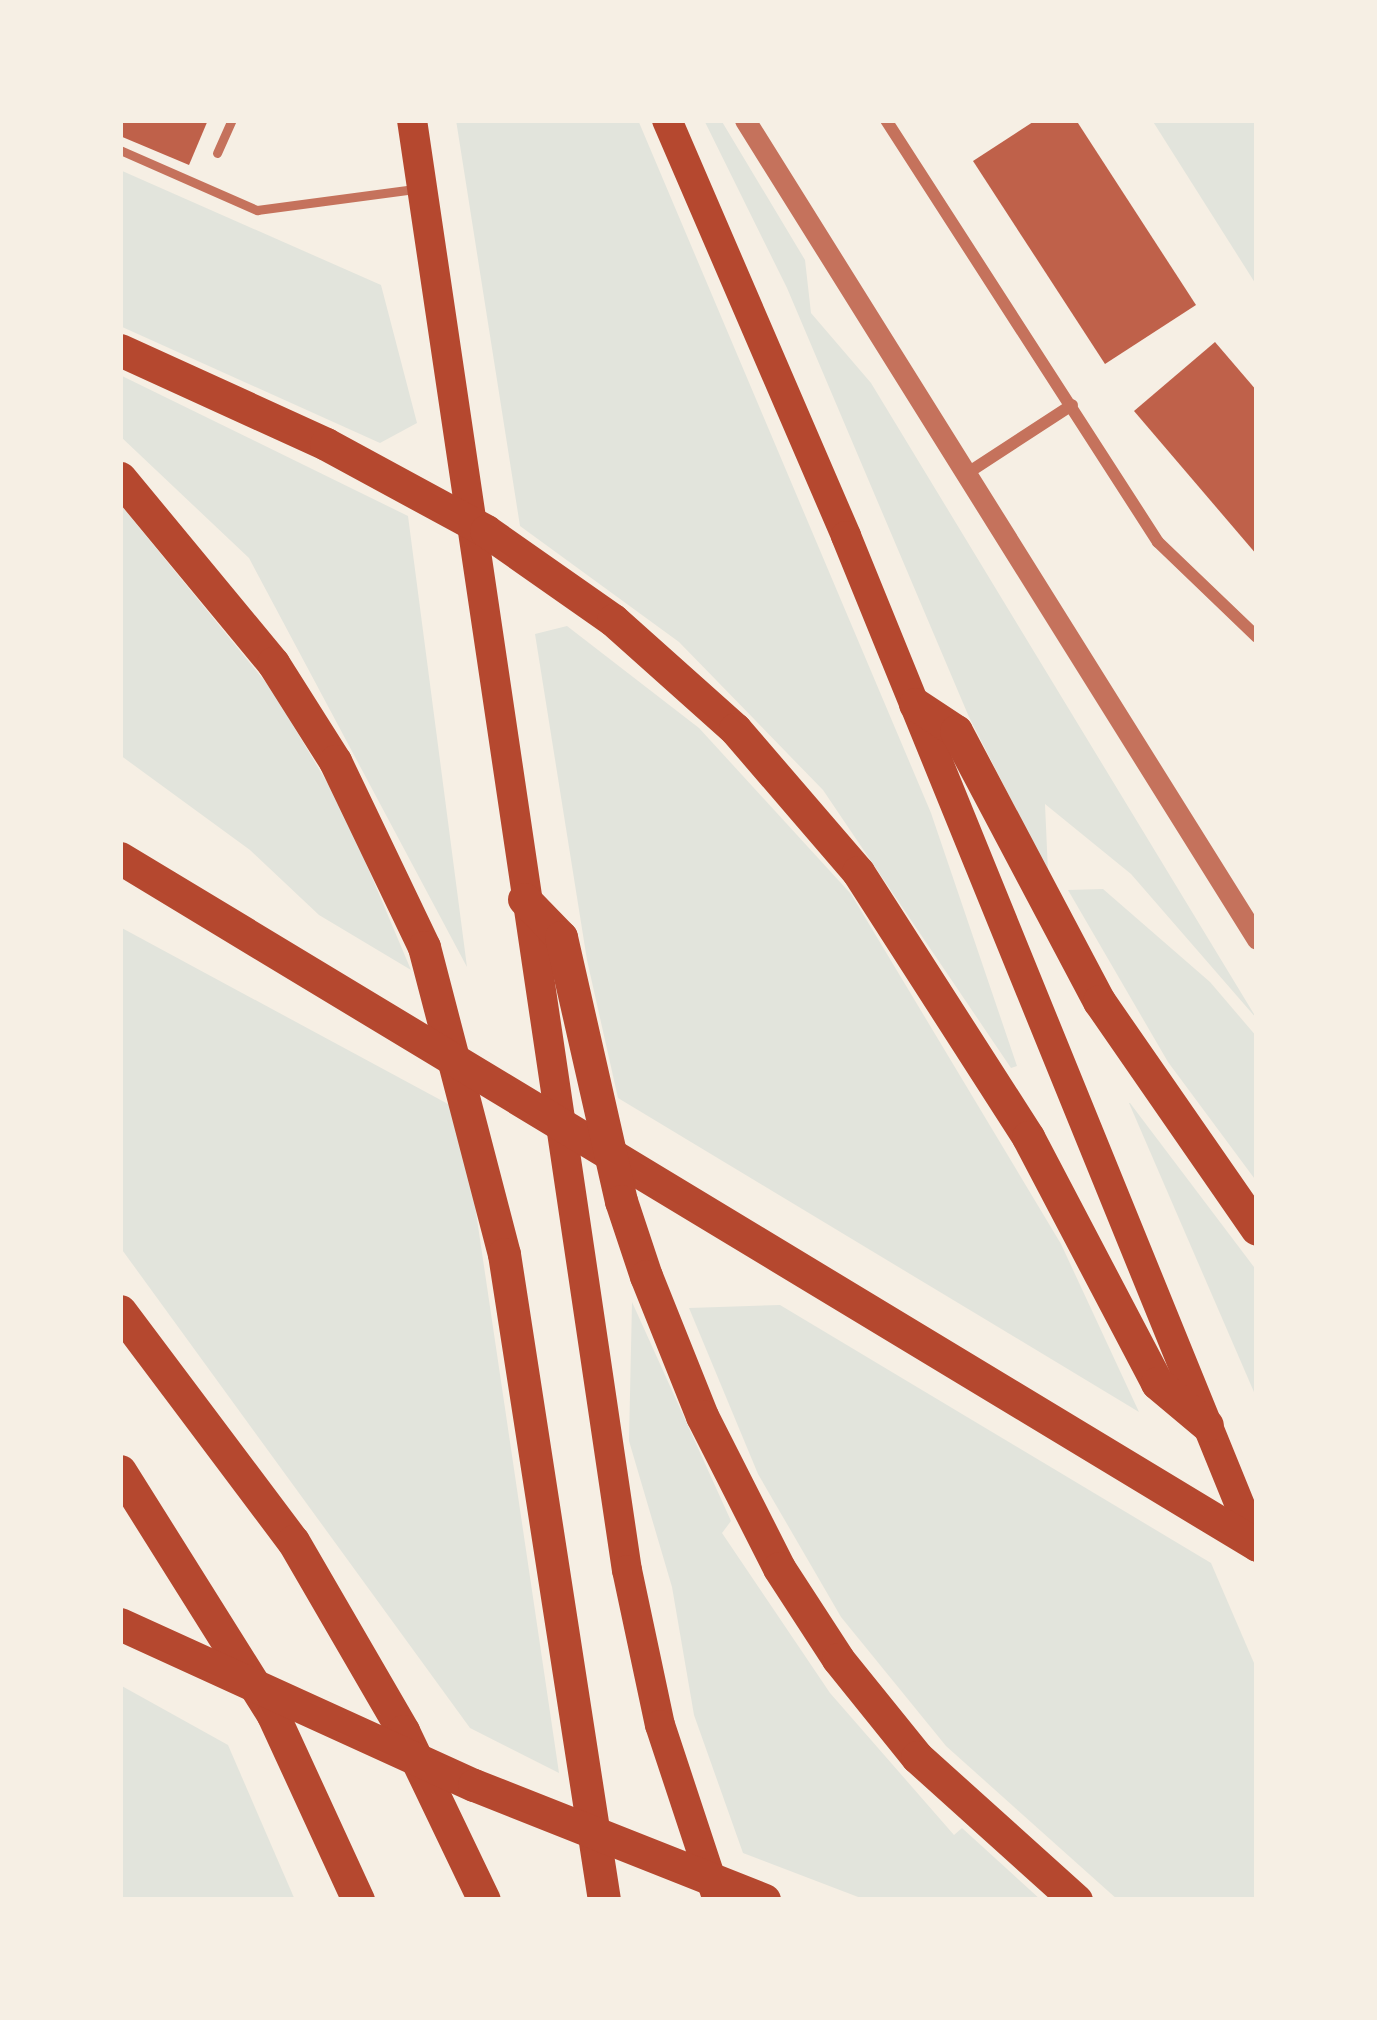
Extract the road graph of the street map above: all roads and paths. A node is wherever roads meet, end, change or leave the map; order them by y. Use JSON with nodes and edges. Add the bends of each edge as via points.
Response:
{"nodes":[{"id":1,"x":232,"y":120,"type":"edge"},
{"id":2,"x":412,"y":120,"type":"edge"},
{"id":3,"x":667,"y":120,"type":"edge"},
{"id":4,"x":745,"y":120,"type":"edge"},
{"id":5,"x":886,"y":120,"type":"edge"},
{"id":6,"x":120,"y":150,"type":"edge"},
{"id":7,"x":217,"y":153,"type":"dead end"},
{"id":8,"x":426,"y":188,"type":"junction"},
{"id":9,"x":120,"y":350,"type":"edge"},
{"id":10,"x":1072,"y":405,"type":"junction"},
{"id":11,"x":963,"y":476,"type":"junction"},
{"id":12,"x":120,"y":478,"type":"edge"},
{"id":13,"x":1257,"y":638,"type":"edge"},
{"id":14,"x":915,"y":704,"type":"junction"},
{"id":15,"x":120,"y":857,"type":"edge"},
{"id":16,"x":524,"y":899,"type":"junction"},
{"id":17,"x":1257,"y":939,"type":"edge"},
{"id":18,"x":1257,"y":1229,"type":"edge"},
{"id":19,"x":120,"y":1311,"type":"edge"},
{"id":20,"x":1207,"y":1425,"type":"junction"},
{"id":21,"x":120,"y":1472,"type":"edge"},
{"id":22,"x":1257,"y":1546,"type":"edge"},
{"id":23,"x":120,"y":1624,"type":"edge"},
{"id":24,"x":358,"y":1900,"type":"edge"},
{"id":25,"x":484,"y":1900,"type":"edge"},
{"id":26,"x":604,"y":1900,"type":"edge"},
{"id":27,"x":718,"y":1900,"type":"edge"},
{"id":28,"x":764,"y":1900,"type":"edge"},
{"id":29,"x":1076,"y":1900,"type":"edge"}],
"edges":[{"from":1,"to":7,"type":"lane"},
{"from":2,"to":8,"type":"highway"},
{"from":3,"to":14,"type":"highway"},
{"from":4,"to":11,"type":"street"},
{"from":5,"to":10,"type":"street"},
{"from":6,"to":8,"type":"lane","via":[[256,210]]},
{"from":8,"to":16,"type":"highway"},
{"from":9,"to":20,"type":"highway","via":[[326,445],[486,531],[613,620],[735,729],[858,872],[1028,1137],[1157,1383]]},
{"from":10,"to":11,"type":"street"},
{"from":10,"to":13,"type":"street","via":[[1158,542]]},
{"from":11,"to":17,"type":"street"},
{"from":12,"to":26,"type":"highway","via":[[273,663],[335,760],[424,947],[504,1254]]},
{"from":14,"to":18,"type":"highway","via":[[956,731],[1100,1001]]},
{"from":14,"to":20,"type":"highway"},
{"from":15,"to":22,"type":"highway"},
{"from":16,"to":27,"type":"highway","via":[[630,1589],[660,1725]]},
{"from":16,"to":29,"type":"highway","via":[[561,937],[620,1201],[702,1416],[778,1568],[917,1757]]},
{"from":19,"to":25,"type":"highway","via":[[292,1541],[403,1731]]},
{"from":20,"to":22,"type":"highway"},
{"from":21,"to":24,"type":"highway","via":[[273,1715]]},
{"from":23,"to":28,"type":"highway","via":[[454,1777]]}]}
